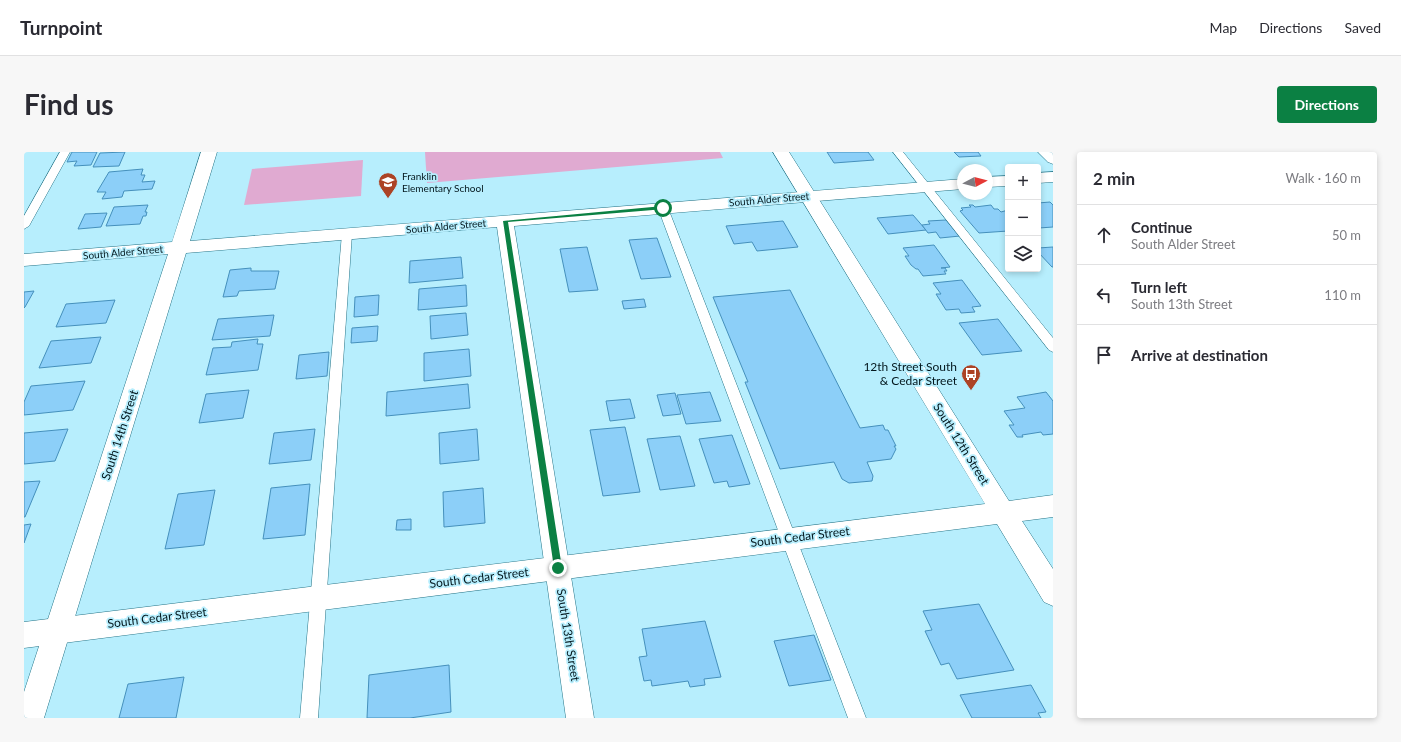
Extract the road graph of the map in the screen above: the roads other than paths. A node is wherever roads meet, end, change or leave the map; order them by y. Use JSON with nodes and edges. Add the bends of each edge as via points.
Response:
{"nodes":[{"id":1,"x":65,"y":152,"type":"edge"},
{"id":2,"x":209,"y":152,"type":"edge"},
{"id":3,"x":781,"y":152,"type":"edge"},
{"id":4,"x":898,"y":152,"type":"edge"},
{"id":5,"x":1046,"y":152,"type":"edge"},
{"id":6,"x":1053,"y":159,"type":"edge"},
{"id":7,"x":1053,"y":177,"type":"edge"},
{"id":8,"x":1041,"y":178,"type":"edge"},
{"id":9,"x":1005,"y":181,"type":"edge"},
{"id":10,"x":993,"y":182,"type":"edge"},
{"id":11,"x":957,"y":184,"type":"edge"},
{"id":12,"x":925,"y":187,"type":"junction"},
{"id":13,"x":809,"y":196,"type":"junction"},
{"id":14,"x":663,"y":208,"type":"junction"},
{"id":15,"x":505,"y":221,"type":"junction"},
{"id":16,"x":24,"y":226,"type":"edge"},
{"id":17,"x":347,"y":234,"type":"junction"},
{"id":18,"x":179,"y":248,"type":"junction"},
{"id":19,"x":24,"y":260,"type":"edge"},
{"id":20,"x":1053,"y":348,"type":"edge"},
{"id":21,"x":1053,"y":506,"type":"edge"},
{"id":22,"x":1003,"y":512,"type":"junction"},
{"id":23,"x":788,"y":539,"type":"junction"},
{"id":24,"x":558,"y":568,"type":"junction"},
{"id":25,"x":1053,"y":593,"type":"edge"},
{"id":26,"x":318,"y":598,"type":"junction"},
{"id":27,"x":58,"y":631,"type":"junction"},
{"id":28,"x":24,"y":635,"type":"edge"},
{"id":29,"x":30,"y":718,"type":"edge"},
{"id":30,"x":309,"y":718,"type":"edge"},
{"id":31,"x":580,"y":718,"type":"edge"},
{"id":32,"x":857,"y":718,"type":"edge"}],
"edges":[{"from":1,"to":16,"type":"lane"},
{"from":2,"to":18,"type":"street","name":"South 14th Street"},
{"from":3,"to":13,"type":"street","name":"South 12th Street"},
{"from":4,"to":12,"type":"lane"},
{"from":5,"to":6,"type":"street"},
{"from":7,"to":8,"type":"street"},
{"from":9,"to":10,"type":"street"},
{"from":11,"to":12,"type":"street","name":"South Alder Street"},
{"from":12,"to":13,"type":"street","name":"South Alder Street"},
{"from":12,"to":20,"type":"lane"},
{"from":13,"to":14,"type":"street","name":"South Alder Street"},
{"from":13,"to":22,"type":"street","name":"South 12th Street"},
{"from":14,"to":15,"type":"street","name":"South Alder Street"},
{"from":14,"to":23,"type":"lane"},
{"from":15,"to":17,"type":"street","name":"South Alder Street"},
{"from":15,"to":24,"type":"street","name":"South 13th Street"},
{"from":17,"to":18,"type":"street","name":"South Alder Street"},
{"from":17,"to":26,"type":"lane"},
{"from":18,"to":19,"type":"street","name":"South Alder Street"},
{"from":18,"to":27,"type":"street","name":"South 14th Street"},
{"from":21,"to":22,"type":"street","name":"South Cedar Street"},
{"from":22,"to":23,"type":"street","name":"South Cedar Street"},
{"from":22,"to":25,"type":"street","name":"South 12th Street"},
{"from":23,"to":24,"type":"street","name":"South Cedar Street"},
{"from":23,"to":32,"type":"lane"},
{"from":24,"to":26,"type":"street","name":"South Cedar Street"},
{"from":24,"to":31,"type":"street","name":"South 13th Street"},
{"from":26,"to":27,"type":"street","name":"South Cedar Street"},
{"from":26,"to":30,"type":"lane"},
{"from":27,"to":28,"type":"street","name":"South Cedar Street"},
{"from":27,"to":29,"type":"street","name":"South 14th Street"}]}
